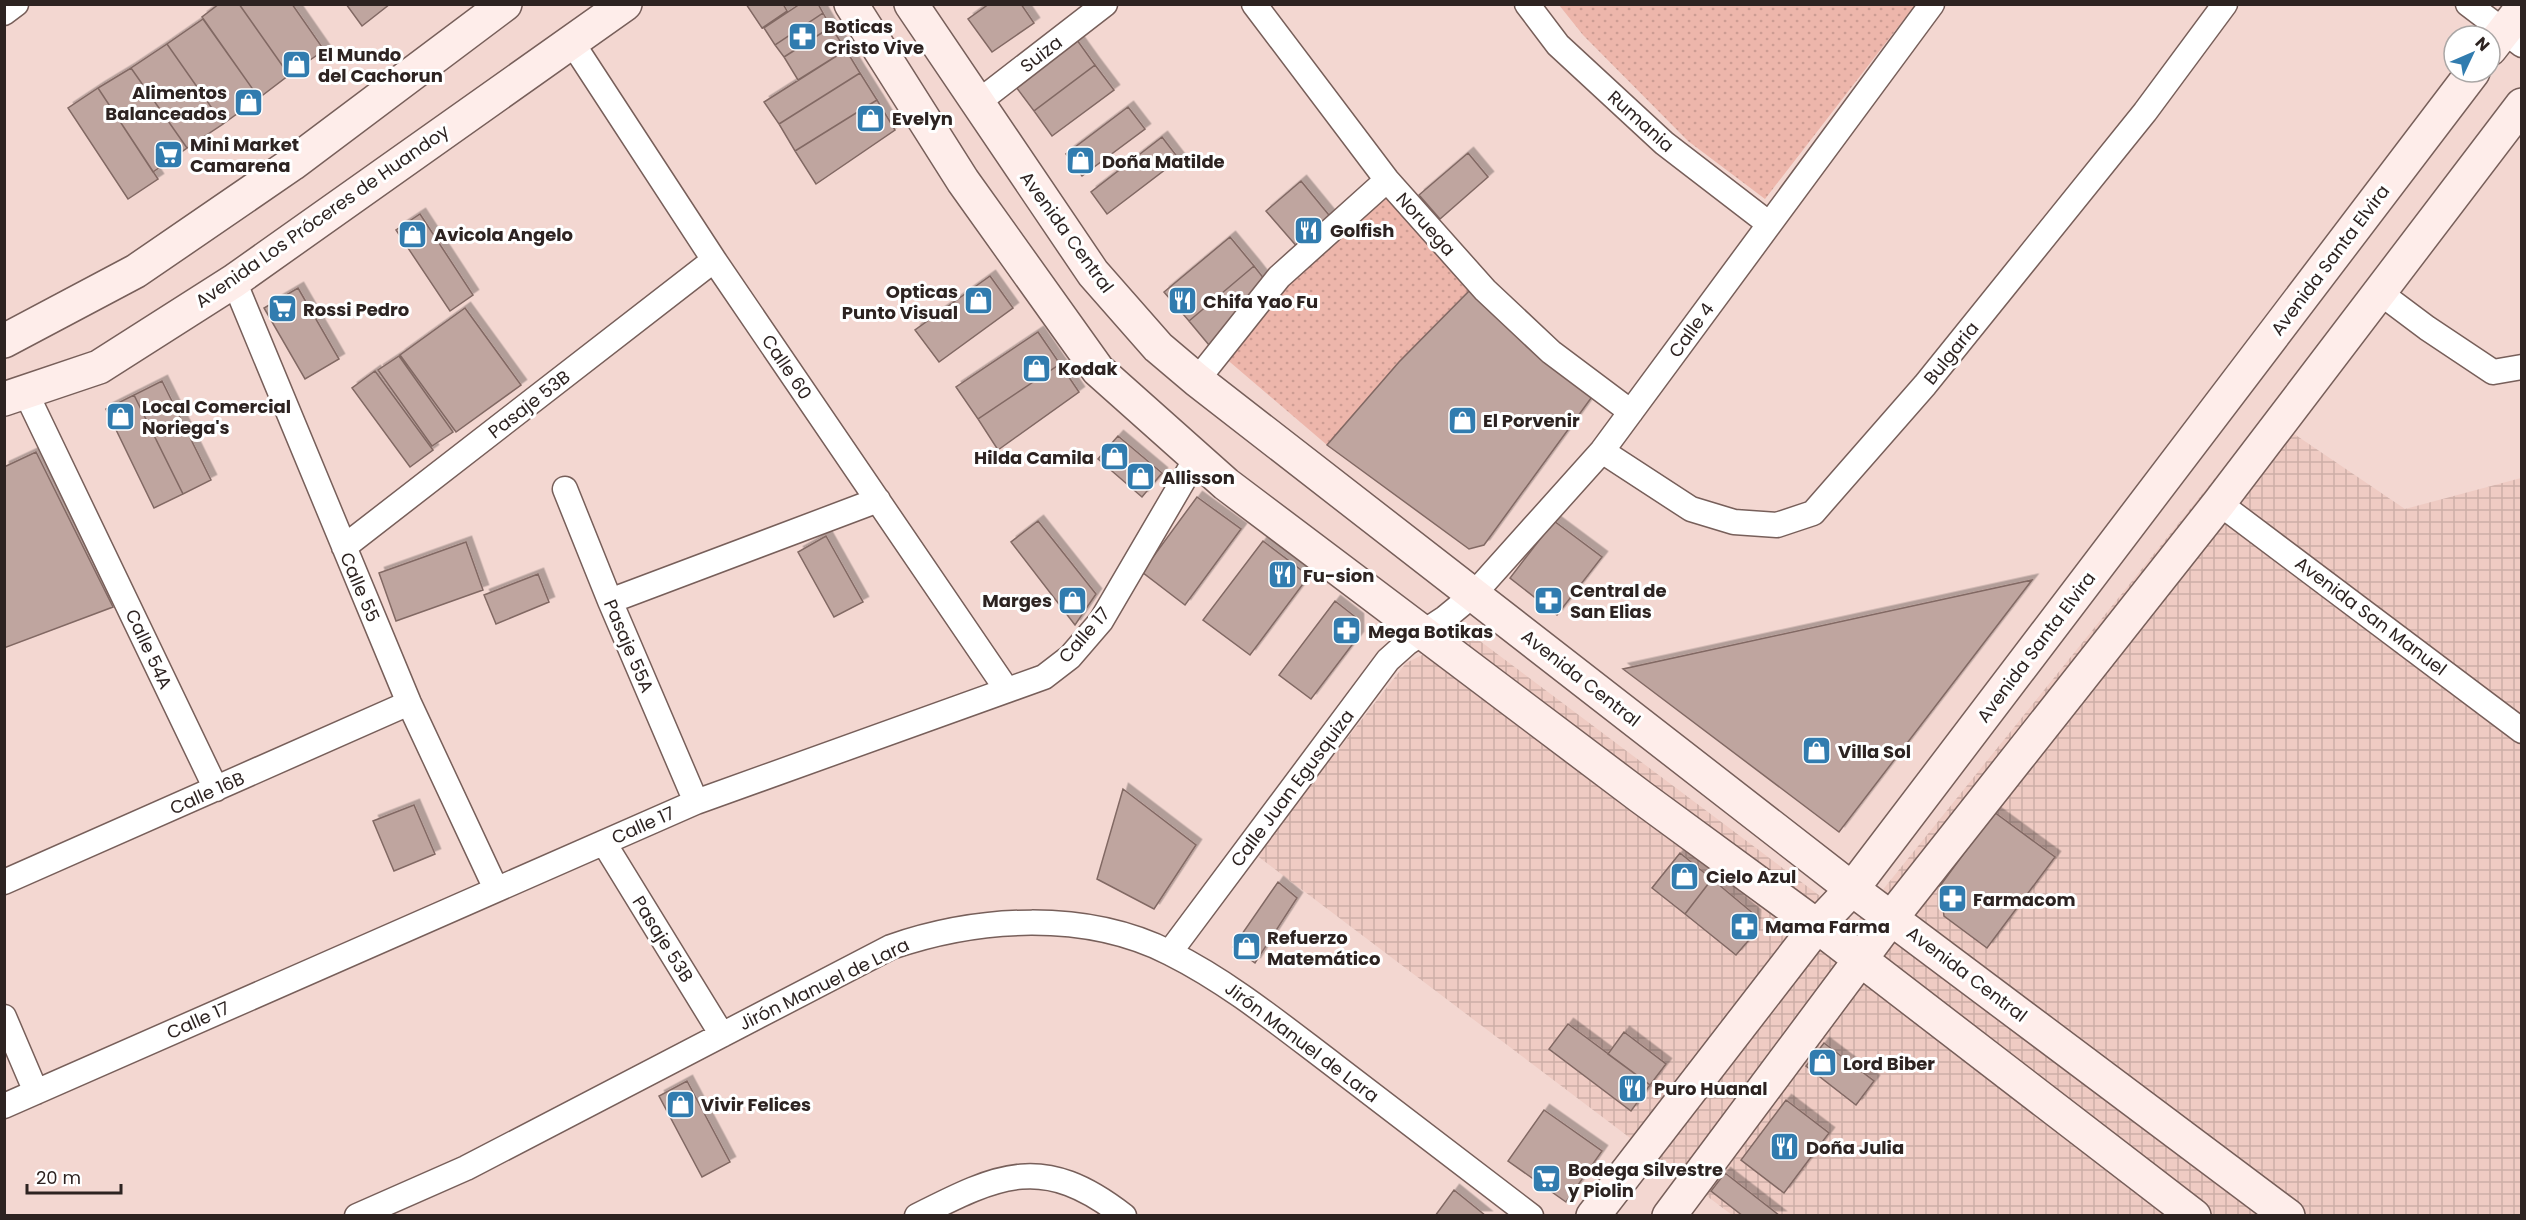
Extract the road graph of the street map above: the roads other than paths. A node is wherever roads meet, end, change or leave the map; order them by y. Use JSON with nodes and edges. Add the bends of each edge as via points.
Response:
{"nodes":[{"id":1,"x":16,"y":4,"type":"edge"},
{"id":2,"x":505,"y":4,"type":"edge"},
{"id":3,"x":625,"y":4,"type":"edge"},
{"id":4,"x":850,"y":4,"type":"edge"},
{"id":5,"x":911,"y":4,"type":"edge"},
{"id":6,"x":1105,"y":4,"type":"edge"},
{"id":7,"x":1254,"y":4,"type":"edge"},
{"id":8,"x":1527,"y":4,"type":"edge"},
{"id":9,"x":1932,"y":4,"type":"edge"},
{"id":10,"x":2225,"y":4,"type":"edge"},
{"id":11,"x":2468,"y":4,"type":"edge"},
{"id":12,"x":4,"y":13,"type":"edge"},
{"id":13,"x":2509,"y":33,"type":"edge"},
{"id":14,"x":571,"y":40,"type":"junction"},
{"id":15,"x":2464,"y":84,"type":"edge"},
{"id":16,"x":977,"y":103,"type":"junction"},
{"id":17,"x":2522,"y":105,"type":"edge"},
{"id":18,"x":1387,"y":180,"type":"junction"},
{"id":19,"x":1768,"y":223,"type":"junction"},
{"id":20,"x":714,"y":260,"type":"junction"},
{"id":21,"x":234,"y":281,"type":"junction"},
{"id":22,"x":2379,"y":292,"type":"junction"},
{"id":23,"x":4,"y":341,"type":"edge"},
{"id":24,"x":2522,"y":367,"type":"edge"},
{"id":25,"x":1197,"y":380,"type":"junction"},
{"id":26,"x":15,"y":395,"type":"edge"},
{"id":27,"x":1631,"y":412,"type":"junction"},
{"id":28,"x":1602,"y":451,"type":"junction"},
{"id":29,"x":1197,"y":457,"type":"junction"},
{"id":30,"x":565,"y":489,"type":"dead end"},
{"id":31,"x":878,"y":500,"type":"junction"},
{"id":32,"x":2219,"y":503,"type":"junction"},
{"id":33,"x":344,"y":547,"type":"junction"},
{"id":34,"x":1473,"y":595,"type":"junction"},
{"id":35,"x":610,"y":601,"type":"junction"},
{"id":36,"x":1424,"y":632,"type":"junction"},
{"id":37,"x":1007,"y":690,"type":"junction"},
{"id":38,"x":409,"y":703,"type":"junction"},
{"id":39,"x":2522,"y":730,"type":"edge"},
{"id":40,"x":216,"y":789,"type":"junction"},
{"id":41,"x":696,"y":802,"type":"junction"},
{"id":42,"x":604,"y":843,"type":"junction"},
{"id":43,"x":4,"y":882,"type":"edge"},
{"id":44,"x":496,"y":889,"type":"junction"},
{"id":45,"x":1852,"y":889,"type":"junction"},
{"id":46,"x":1892,"y":917,"type":"junction"},
{"id":47,"x":1817,"y":926,"type":"junction"},
{"id":48,"x":1170,"y":952,"type":"junction"},
{"id":49,"x":1860,"y":961,"type":"junction"},
{"id":50,"x":4,"y":1017,"type":"edge"},
{"id":51,"x":722,"y":1035,"type":"junction"},
{"id":52,"x":36,"y":1092,"type":"junction"},
{"id":53,"x":4,"y":1106,"type":"edge"},
{"id":54,"x":357,"y":1215,"type":"edge"},
{"id":55,"x":917,"y":1215,"type":"edge"},
{"id":56,"x":1124,"y":1215,"type":"edge"},
{"id":57,"x":1530,"y":1215,"type":"edge"},
{"id":58,"x":1593,"y":1215,"type":"edge"},
{"id":59,"x":1669,"y":1215,"type":"edge"},
{"id":60,"x":2194,"y":1215,"type":"edge"},
{"id":61,"x":2288,"y":1215,"type":"edge"}],
"edges":[{"from":1,"to":12,"type":"street"},
{"from":2,"to":23,"type":"main road","via":[[292,164],[136,271]]},
{"from":3,"to":14,"type":"main road","name":"Avenida Los Próceres de Huandoy"},
{"from":4,"to":29,"type":"main road","via":[[963,181],[1098,370]]},
{"from":5,"to":16,"type":"main road","name":"Avenida Central"},
{"from":6,"to":16,"type":"street","name":"Suiza"},
{"from":7,"to":18,"type":"street","name":"Noruega"},
{"from":8,"to":19,"type":"street","name":"Rumania","via":[[1558,45],[1664,143]]},
{"from":9,"to":19,"type":"street","name":"Calle 4"},
{"from":10,"to":28,"type":"street","name":"Bulgaria","via":[[2145,112],[1940,367],[1813,513],[1777,525],[1734,522],[1691,509]]},
{"from":11,"to":13,"type":"street"},
{"from":14,"to":20,"type":"street","name":"Calle 60"},
{"from":14,"to":21,"type":"main road","name":"Avenida Los Próceres de Huandoy"},
{"from":15,"to":45,"type":"main road","name":"Avenida Santa Elvira"},
{"from":16,"to":25,"type":"main road","name":"Avenida Central","via":[[1093,273],[1158,347]]},
{"from":17,"to":22,"type":"main road"},
{"from":18,"to":25,"type":"street","via":[[1279,277]]},
{"from":18,"to":27,"type":"street","name":"Noruega","via":[[1485,290],[1551,352]]},
{"from":19,"to":27,"type":"street","name":"Calle 4"},
{"from":20,"to":31,"type":"street","name":"Calle 60"},
{"from":20,"to":33,"type":"street","name":"Pasaje 53B"},
{"from":21,"to":26,"type":"main road","name":"Avenida Los Próceres de Huandoy","via":[[99,367]]},
{"from":21,"to":33,"type":"street","name":"Calle 55"},
{"from":22,"to":24,"type":"street","via":[[2493,372]]},
{"from":22,"to":32,"type":"main road"},
{"from":25,"to":34,"type":"main road","name":"Avenida Central"},
{"from":26,"to":40,"type":"street","name":"Calle 54A","via":[[82,509]]},
{"from":27,"to":28,"type":"street","name":"Calle 4"},
{"from":28,"to":34,"type":"street","name":"Calle 4"},
{"from":29,"to":36,"type":"main road","via":[[1226,484]]},
{"from":29,"to":37,"type":"street","name":"Calle 17","via":[[1101,621],[1071,657],[1044,678]]},
{"from":30,"to":35,"type":"street","name":"Pasaje 55A"},
{"from":31,"to":35,"type":"street"},
{"from":31,"to":37,"type":"street","name":"Calle 60"},
{"from":32,"to":39,"type":"street","name":"Avenida San Manuel"},
{"from":32,"to":46,"type":"main road"},
{"from":33,"to":38,"type":"street","name":"Calle 55"},
{"from":34,"to":36,"type":"street","name":"Calle 4"},
{"from":34,"to":45,"type":"main road","name":"Avenida Central"},
{"from":35,"to":41,"type":"street","name":"Pasaje 55A"},
{"from":36,"to":47,"type":"main road"},
{"from":36,"to":48,"type":"street","name":"Calle Juan Egusquiza","via":[[1388,660]]},
{"from":37,"to":41,"type":"street","name":"Calle 17"},
{"from":38,"to":40,"type":"street","name":"Calle 16B"},
{"from":38,"to":44,"type":"street","name":"Calle 55"},
{"from":40,"to":43,"type":"street","name":"Calle 16B"},
{"from":41,"to":42,"type":"street","name":"Calle 17"},
{"from":42,"to":44,"type":"street","name":"Calle 17"},
{"from":42,"to":51,"type":"street","name":"Pasaje 53B"},
{"from":44,"to":52,"type":"street","name":"Calle 17"},
{"from":45,"to":46,"type":"main road","name":"Avenida Central"},
{"from":45,"to":47,"type":"main road","name":"Avenida Santa Elvira"},
{"from":46,"to":49,"type":"main road"},
{"from":46,"to":61,"type":"main road","name":"Avenida Central"},
{"from":47,"to":49,"type":"main road"},
{"from":47,"to":58,"type":"main road","name":"Avenida Santa Elvira"},
{"from":48,"to":51,"type":"street","name":"Jirón Manuel de Lara","via":[[1122,935],[1056,924],[1005,924],[949,931],[891,948]]},
{"from":48,"to":57,"type":"street","name":"Jirón Manuel de Lara","via":[[1263,1011]]},
{"from":49,"to":59,"type":"main road"},
{"from":49,"to":60,"type":"main road"},
{"from":50,"to":52,"type":"street"},
{"from":51,"to":54,"type":"street","name":"Jirón Manuel de Lara","via":[[466,1168]]},
{"from":52,"to":53,"type":"street","name":"Calle 17"},
{"from":55,"to":56,"type":"street","via":[[989,1182],[1033,1175],[1061,1179],[1084,1189]]}]}
